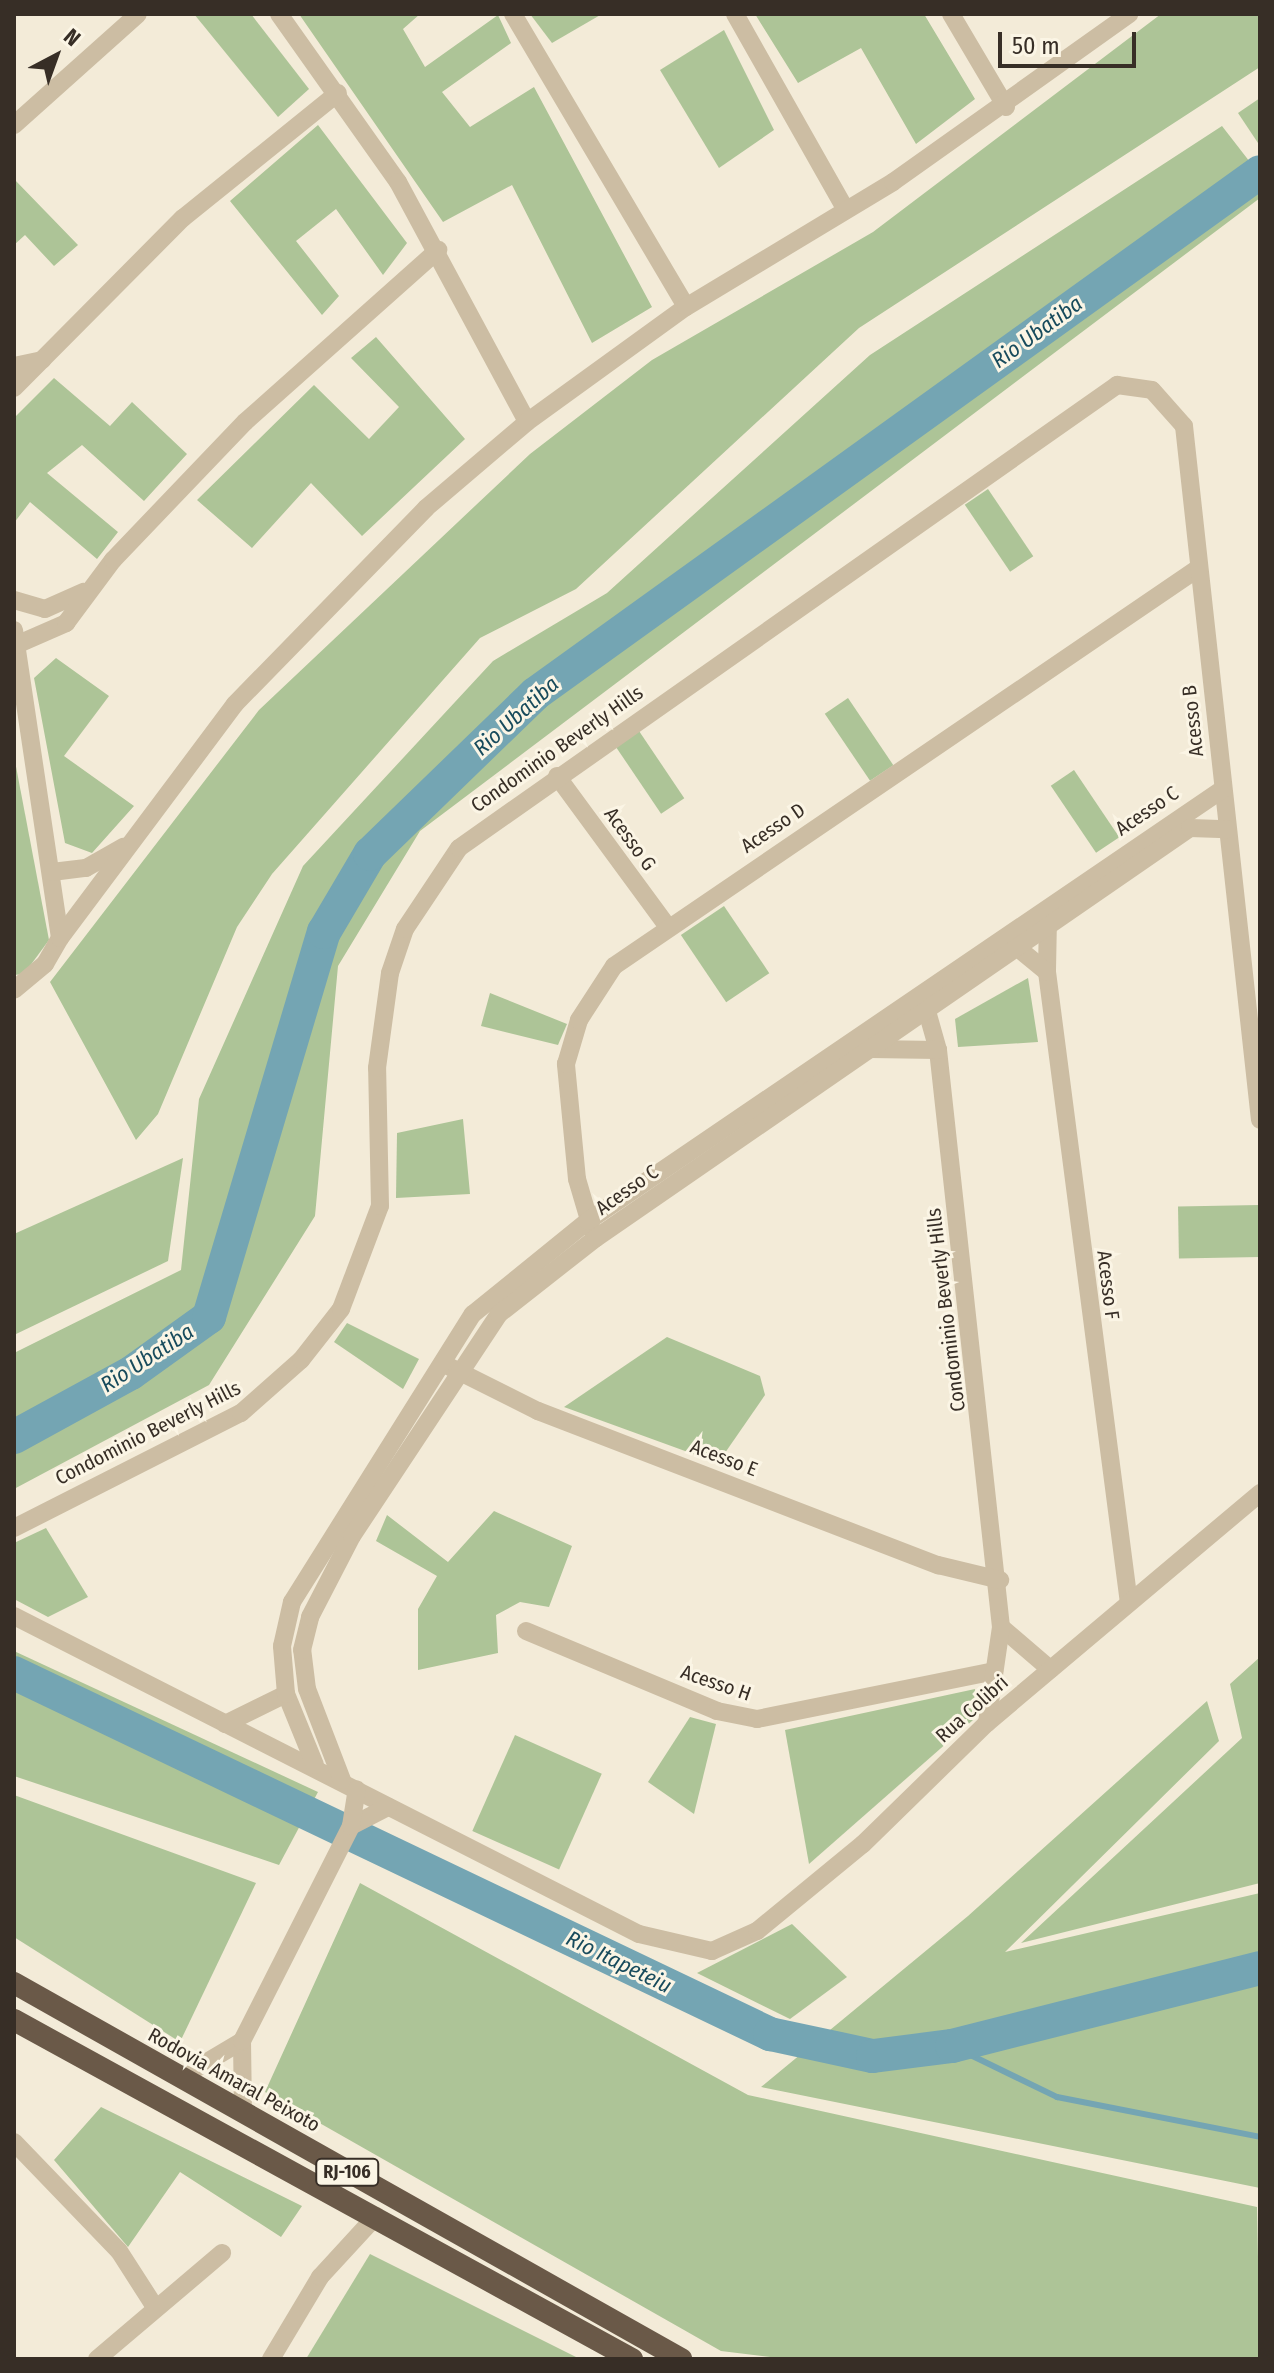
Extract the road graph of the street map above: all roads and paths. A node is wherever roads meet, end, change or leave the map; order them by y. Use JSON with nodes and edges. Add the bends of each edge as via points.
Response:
{"nodes":[{"id":1,"x":138,"y":14,"type":"edge"},
{"id":2,"x":279,"y":14,"type":"edge"},
{"id":3,"x":513,"y":14,"type":"edge"},
{"id":4,"x":735,"y":14,"type":"edge"},
{"id":5,"x":951,"y":14,"type":"edge"},
{"id":6,"x":1129,"y":14,"type":"edge"},
{"id":7,"x":338,"y":93,"type":"junction"},
{"id":8,"x":1006,"y":107,"type":"junction"},
{"id":9,"x":16,"y":121,"type":"edge"},
{"id":10,"x":846,"y":210,"type":"junction"},
{"id":11,"x":438,"y":250,"type":"junction"},
{"id":12,"x":686,"y":307,"type":"junction"},
{"id":13,"x":42,"y":360,"type":"junction"},
{"id":14,"x":14,"y":366,"type":"edge"},
{"id":15,"x":1140,"y":385,"type":"joint"},
{"id":16,"x":14,"y":388,"type":"edge"},
{"id":17,"x":527,"y":422,"type":"junction"},
{"id":18,"x":1197,"y":569,"type":"junction"},
{"id":19,"x":91,"y":585,"type":"junction"},
{"id":20,"x":14,"y":600,"type":"edge"},
{"id":21,"x":15,"y":638,"type":"edge"},
{"id":22,"x":18,"y":690,"type":"edge"},
{"id":23,"x":14,"y":739,"type":"edge"},
{"id":24,"x":31,"y":749,"type":"junction"},
{"id":25,"x":557,"y":776,"type":"junction"},
{"id":26,"x":1223,"y":789,"type":"junction"},
{"id":27,"x":1186,"y":820,"type":"junction"},
{"id":28,"x":1227,"y":829,"type":"junction"},
{"id":29,"x":129,"y":844,"type":"junction"},
{"id":30,"x":52,"y":872,"type":"junction"},
{"id":31,"x":1048,"y":917,"type":"junction"},
{"id":32,"x":668,"y":927,"type":"junction"},
{"id":33,"x":60,"y":938,"type":"junction"},
{"id":34,"x":1009,"y":942,"type":"junction"},
{"id":35,"x":1047,"y":972,"type":"junction"},
{"id":36,"x":15,"y":988,"type":"edge"},
{"id":37,"x":924,"y":998,"type":"junction"},
{"id":38,"x":870,"y":1049,"type":"junction"},
{"id":39,"x":938,"y":1050,"type":"junction"},
{"id":40,"x":1260,"y":1120,"type":"edge"},
{"id":41,"x":592,"y":1230,"type":"junction"},
{"id":42,"x":440,"y":1359,"type":"junction"},
{"id":43,"x":457,"y":1373,"type":"junction"},
{"id":44,"x":1260,"y":1493,"type":"edge"},
{"id":45,"x":14,"y":1528,"type":"edge"},
{"id":46,"x":1000,"y":1580,"type":"junction"},
{"id":47,"x":1129,"y":1603,"type":"junction"},
{"id":48,"x":14,"y":1616,"type":"edge"},
{"id":49,"x":1001,"y":1627,"type":"junction"},
{"id":50,"x":526,"y":1631,"type":"dead end"},
{"id":51,"x":1050,"y":1669,"type":"junction"},
{"id":52,"x":994,"y":1671,"type":"junction"},
{"id":53,"x":286,"y":1694,"type":"junction"},
{"id":54,"x":987,"y":1723,"type":"junction"},
{"id":55,"x":225,"y":1724,"type":"junction"},
{"id":56,"x":315,"y":1765,"type":"junction"},
{"id":57,"x":350,"y":1784,"type":"junction"},
{"id":58,"x":388,"y":1807,"type":"junction"},
{"id":59,"x":350,"y":1828,"type":"junction"},
{"id":60,"x":14,"y":1983,"type":"edge"},
{"id":61,"x":14,"y":2020,"type":"edge"},
{"id":62,"x":242,"y":2041,"type":"junction"},
{"id":63,"x":180,"y":2078,"type":"junction"},
{"id":64,"x":243,"y":2113,"type":"junction"},
{"id":65,"x":14,"y":2142,"type":"edge"},
{"id":66,"x":376,"y":2216,"type":"junction"},
{"id":67,"x":222,"y":2253,"type":"dead end"},
{"id":68,"x":155,"y":2307,"type":"junction"},
{"id":69,"x":97,"y":2359,"type":"edge"},
{"id":70,"x":271,"y":2359,"type":"edge"},
{"id":71,"x":632,"y":2359,"type":"edge"},
{"id":72,"x":681,"y":2359,"type":"edge"}],
"edges":[{"from":1,"to":9,"type":"street"},
{"from":2,"to":7,"type":"street"},
{"from":3,"to":12,"type":"street"},
{"from":4,"to":10,"type":"street"},
{"from":5,"to":8,"type":"street"},
{"from":6,"to":8,"type":"street"},
{"from":7,"to":11,"type":"street"},
{"from":7,"to":13,"type":"street","via":[[183,218]]},
{"from":8,"to":10,"type":"street"},
{"from":10,"to":12,"type":"street"},
{"from":11,"to":17,"type":"street"},
{"from":11,"to":19,"type":"street","via":[[296,372]]},
{"from":12,"to":17,"type":"street"},
{"from":13,"to":14,"type":"street"},
{"from":13,"to":16,"type":"street"},
{"from":15,"to":18,"type":"street","name":"Acesso B","via":[[1168,402],[1184,426]]},
{"from":15,"to":25,"type":"street","name":"Condominio Beverly Hills","via":[[1097,393]]},
{"from":17,"to":29,"type":"street","via":[[426,508],[284,649]]},
{"from":18,"to":26,"type":"street","name":"Acesso B"},
{"from":18,"to":32,"type":"street","name":"Acesso D"},
{"from":19,"to":20,"type":"street","via":[[62,607]]},
{"from":19,"to":21,"type":"street","via":[[66,623]]},
{"from":21,"to":22,"type":"street"},
{"from":22,"to":24,"type":"street"},
{"from":23,"to":24,"type":"street"},
{"from":24,"to":30,"type":"street"},
{"from":25,"to":32,"type":"street","name":"Acesso G"},
{"from":25,"to":45,"type":"street","name":"Condominio Beverly Hills","via":[[459,848],[405,929],[380,1021],[380,1206],[361,1271],[321,1337],[241,1413]]},
{"from":26,"to":27,"type":"street","name":"Acesso C"},
{"from":26,"to":28,"type":"street","name":"Acesso B"},
{"from":27,"to":28,"type":"street","name":"Acesso C"},
{"from":27,"to":31,"type":"street","name":"Acesso C"},
{"from":28,"to":40,"type":"street","name":"Acesso B"},
{"from":29,"to":30,"type":"street","via":[[86,868]]},
{"from":29,"to":33,"type":"street"},
{"from":30,"to":33,"type":"street"},
{"from":31,"to":34,"type":"street","name":"Acesso C"},
{"from":31,"to":35,"type":"street","name":"Acesso F"},
{"from":32,"to":41,"type":"street","name":"Acesso D","via":[[614,966],[574,1034],[566,1064]]},
{"from":33,"to":36,"type":"street"},
{"from":34,"to":35,"type":"street"},
{"from":34,"to":37,"type":"street","name":"Acesso C"},
{"from":35,"to":47,"type":"street","name":"Acesso F"},
{"from":37,"to":38,"type":"street","name":"Acesso C"},
{"from":37,"to":39,"type":"street","name":"Condominio Beverly Hills"},
{"from":37,"to":41,"type":"street","name":"Acesso C"},
{"from":38,"to":39,"type":"street"},
{"from":38,"to":41,"type":"street","name":"Acesso C"},
{"from":39,"to":46,"type":"street","name":"Condominio Beverly Hills"},
{"from":41,"to":42,"type":"street","name":"Acesso C","via":[[494,1294]]},
{"from":41,"to":43,"type":"street","name":"Acesso C","via":[[514,1299]]},
{"from":42,"to":43,"type":"street","name":"Acesso E"},
{"from":42,"to":53,"type":"street","name":"Acesso C","via":[[292,1602],[282,1646]]},
{"from":43,"to":46,"type":"street","name":"Acesso E","via":[[924,1559]]},
{"from":43,"to":57,"type":"street","name":"Acesso C","via":[[352,1536],[306,1629],[307,1689]]},
{"from":44,"to":47,"type":"street","name":"Rua Colibri"},
{"from":46,"to":49,"type":"street","name":"Condominio Beverly Hills"},
{"from":47,"to":51,"type":"street","name":"Rua Colibri"},
{"from":48,"to":55,"type":"street"},
{"from":49,"to":51,"type":"street"},
{"from":49,"to":52,"type":"street","name":"Condominio Beverly Hills"},
{"from":50,"to":52,"type":"street","name":"Acesso H","via":[[717,1711],[757,1719]]},
{"from":51,"to":54,"type":"street","name":"Rua Colibri"},
{"from":52,"to":54,"type":"street","name":"Condominio Beverly Hills"},
{"from":53,"to":55,"type":"street"},
{"from":53,"to":56,"type":"street","name":"Acesso C"},
{"from":54,"to":58,"type":"street","name":"Rua Colibri","via":[[863,1844],[757,1931],[712,1951],[639,1934]]},
{"from":55,"to":56,"type":"street"},
{"from":56,"to":57,"type":"street"},
{"from":57,"to":58,"type":"street"},
{"from":57,"to":59,"type":"street"},
{"from":58,"to":59,"type":"street"},
{"from":59,"to":62,"type":"street"},
{"from":60,"to":63,"type":"highway","name":"Rodovia Amaral Peixoto","number":"RJ-106"},
{"from":61,"to":66,"type":"highway","number":"RJ-106"},
{"from":62,"to":63,"type":"street"},
{"from":62,"to":64,"type":"street"},
{"from":63,"to":64,"type":"highway","name":"Rodovia Amaral Peixoto","number":"RJ-106"},
{"from":64,"to":72,"type":"highway","name":"Rodovia Amaral Peixoto","number":"RJ-106"},
{"from":65,"to":68,"type":"street","via":[[119,2251]]},
{"from":66,"to":70,"type":"street","via":[[320,2277]]},
{"from":66,"to":71,"type":"highway","number":"RJ-106"},
{"from":67,"to":68,"type":"street"},
{"from":68,"to":69,"type":"street"}]}
